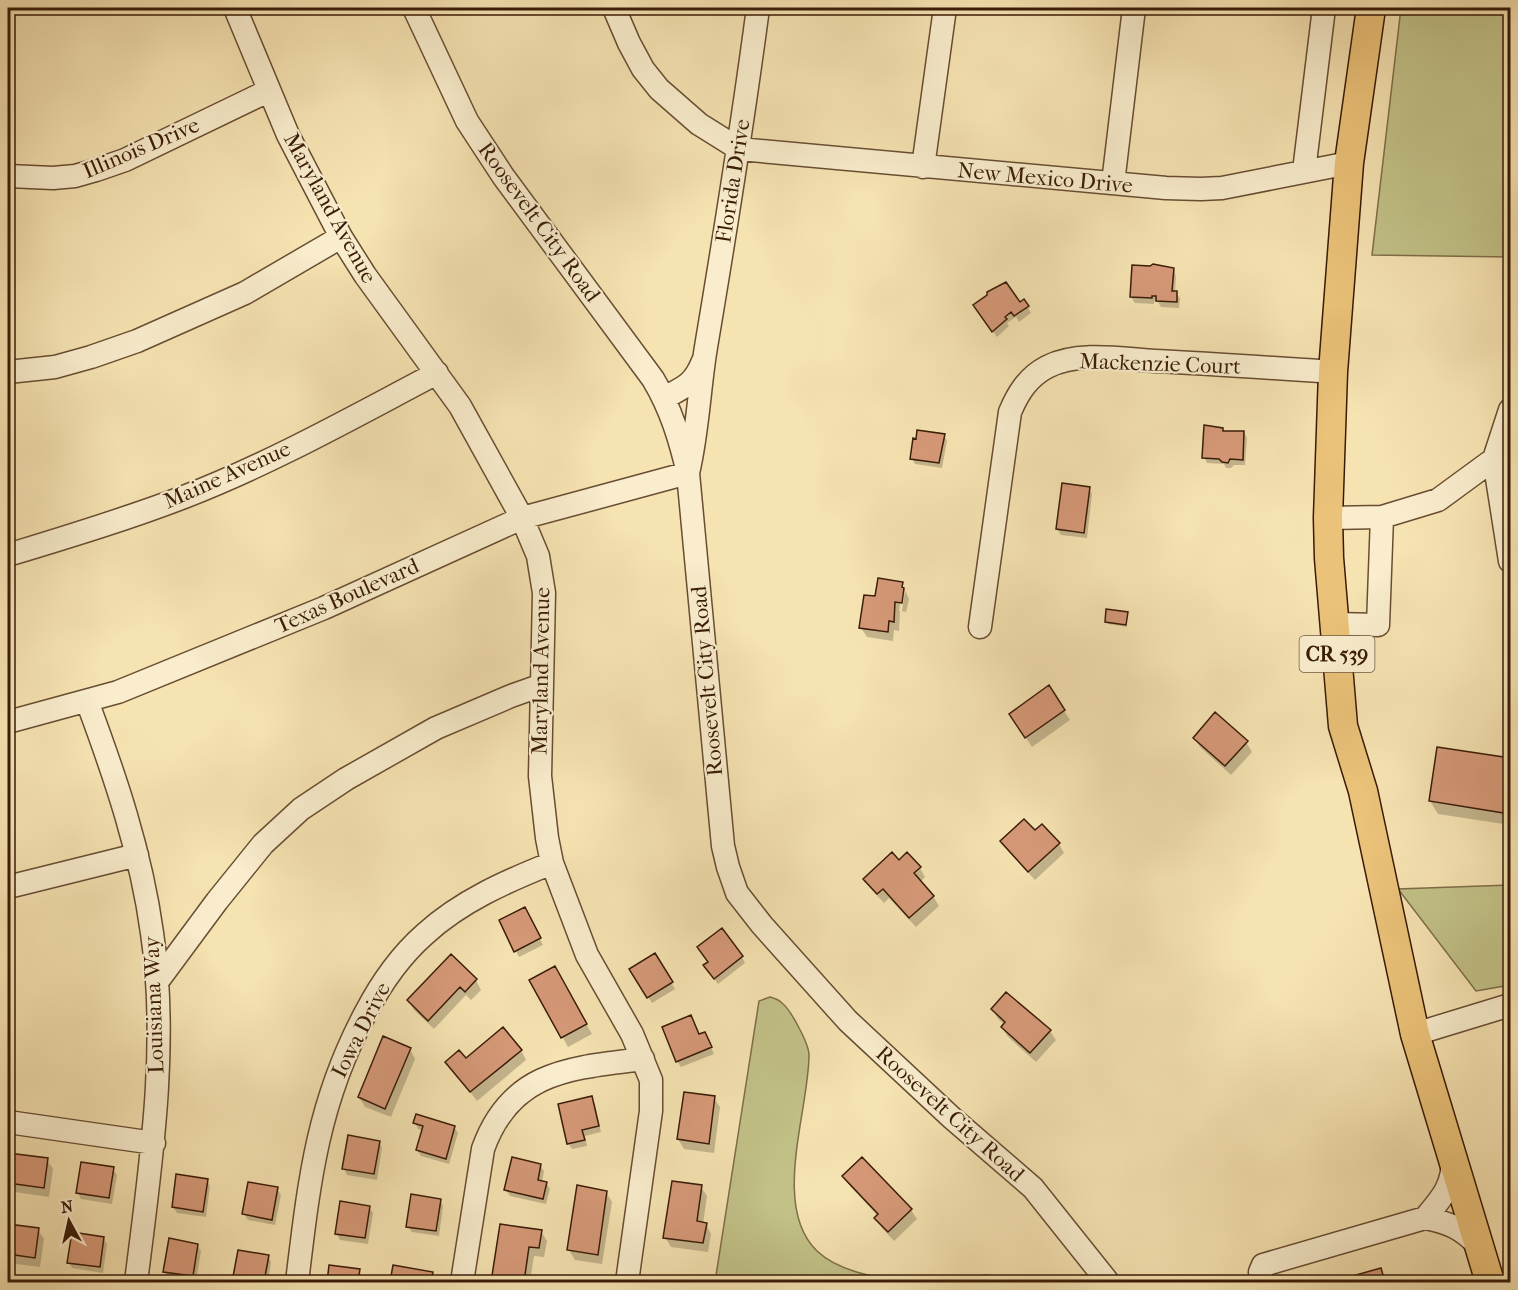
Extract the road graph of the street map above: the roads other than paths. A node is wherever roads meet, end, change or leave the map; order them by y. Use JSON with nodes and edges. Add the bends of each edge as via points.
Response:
{"nodes":[{"id":1,"x":235,"y":8,"type":"edge"},
{"id":2,"x":414,"y":8,"type":"edge"},
{"id":3,"x":614,"y":8,"type":"edge"},
{"id":4,"x":758,"y":8,"type":"edge"},
{"id":5,"x":945,"y":8,"type":"edge"},
{"id":6,"x":1134,"y":8,"type":"edge"},
{"id":7,"x":1324,"y":8,"type":"edge"},
{"id":8,"x":1371,"y":8,"type":"edge"},
{"id":9,"x":268,"y":91,"type":"junction"},
{"id":10,"x":739,"y":149,"type":"junction"},
{"id":11,"x":1349,"y":164,"type":"junction"},
{"id":12,"x":922,"y":167,"type":"junction"},
{"id":13,"x":1304,"y":171,"type":"junction"},
{"id":14,"x":8,"y":176,"type":"edge"},
{"id":15,"x":1113,"y":183,"type":"junction"},
{"id":16,"x":341,"y":237,"type":"junction"},
{"id":17,"x":705,"y":354,"type":"junction"},
{"id":18,"x":8,"y":372,"type":"edge"},
{"id":19,"x":1333,"y":372,"type":"junction"},
{"id":20,"x":437,"y":373,"type":"junction"},
{"id":21,"x":664,"y":398,"type":"junction"},
{"id":22,"x":1510,"y":410,"type":"edge"},
{"id":23,"x":1502,"y":458,"type":"edge"},
{"id":24,"x":688,"y":473,"type":"junction"},
{"id":25,"x":1382,"y":517,"type":"junction"},
{"id":26,"x":522,"y":518,"type":"junction"},
{"id":27,"x":1328,"y":518,"type":"junction"},
{"id":28,"x":8,"y":555,"type":"edge"},
{"id":29,"x":1510,"y":561,"type":"edge"},
{"id":30,"x":1335,"y":624,"type":"junction"},
{"id":31,"x":980,"y":627,"type":"dead end"},
{"id":32,"x":542,"y":685,"type":"junction"},
{"id":33,"x":87,"y":701,"type":"junction"},
{"id":34,"x":8,"y":722,"type":"edge"},
{"id":35,"x":137,"y":855,"type":"junction"},
{"id":36,"x":552,"y":863,"type":"junction"},
{"id":37,"x":8,"y":887,"type":"edge"},
{"id":38,"x":158,"y":982,"type":"junction"},
{"id":39,"x":1510,"y":1005,"type":"edge"},
{"id":40,"x":1415,"y":1034,"type":"junction"},
{"id":41,"x":644,"y":1059,"type":"junction"},
{"id":42,"x":8,"y":1122,"type":"edge"},
{"id":43,"x":154,"y":1143,"type":"junction"},
{"id":44,"x":1453,"y":1155,"type":"junction"},
{"id":45,"x":1425,"y":1218,"type":"junction"},
{"id":46,"x":1480,"y":1247,"type":"junction"},
{"id":47,"x":136,"y":1282,"type":"edge"},
{"id":48,"x":297,"y":1282,"type":"edge"},
{"id":49,"x":462,"y":1282,"type":"edge"},
{"id":50,"x":627,"y":1282,"type":"edge"},
{"id":51,"x":1108,"y":1282,"type":"edge"},
{"id":52,"x":1263,"y":1282,"type":"edge"},
{"id":53,"x":1490,"y":1282,"type":"edge"}],
"edges":[{"from":1,"to":9,"type":"street","name":"Maryland Avenue"},
{"from":2,"to":21,"type":"street","name":"Roosevelt City Road","via":[[467,121],[502,176]]},
{"from":3,"to":10,"type":"street","via":[[628,43],[659,89],[699,124]]},
{"from":4,"to":10,"type":"street","name":"Florida Drive"},
{"from":5,"to":12,"type":"street"},
{"from":6,"to":15,"type":"street"},
{"from":7,"to":13,"type":"street"},
{"from":8,"to":11,"type":"main road","number":"CR 539"},
{"from":9,"to":14,"type":"street","name":"Illinois Drive","via":[[125,160],[96,170],[53,178]]},
{"from":9,"to":16,"type":"street","name":"Maryland Avenue"},
{"from":10,"to":12,"type":"street","name":"New Mexico Drive"},
{"from":10,"to":17,"type":"street","name":"Florida Drive"},
{"from":11,"to":13,"type":"street","name":"New Mexico Drive"},
{"from":11,"to":19,"type":"main road","number":"CR 539"},
{"from":12,"to":15,"type":"street","name":"New Mexico Drive"},
{"from":13,"to":15,"type":"street","name":"New Mexico Drive","via":[[1202,189]]},
{"from":16,"to":18,"type":"street","via":[[244,293],[136,341],[55,367]]},
{"from":16,"to":20,"type":"street","name":"Maryland Avenue"},
{"from":17,"to":21,"type":"street","name":"Florida Drive","via":[[691,383]]},
{"from":17,"to":24,"type":"street","name":"Florida Drive"},
{"from":19,"to":27,"type":"main road","number":"CR 539"},
{"from":19,"to":31,"type":"street","name":"Mackenzie Court","via":[[1083,359],[1038,373],[1023,387],[1010,412]]},
{"from":20,"to":26,"type":"street","name":"Maryland Avenue","via":[[460,406]]},
{"from":20,"to":28,"type":"street","name":"Maine Avenue","via":[[195,492]]},
{"from":21,"to":24,"type":"street","name":"Roosevelt City Road"},
{"from":22,"to":23,"type":"street"},
{"from":23,"to":25,"type":"street","via":[[1438,500]]},
{"from":23,"to":29,"type":"street"},
{"from":24,"to":26,"type":"street","name":"Texas Boulevard"},
{"from":24,"to":51,"type":"street","name":"Roosevelt City Road","via":[[721,831],[737,893],[848,1021],[1033,1188]]},
{"from":25,"to":27,"type":"street"},
{"from":25,"to":30,"type":"street","via":[[1378,625]]},
{"from":26,"to":32,"type":"street","name":"Maryland Avenue","via":[[543,575]]},
{"from":26,"to":33,"type":"street","name":"Texas Boulevard","via":[[324,608]]},
{"from":27,"to":30,"type":"main road","number":"CR 539"},
{"from":30,"to":40,"type":"main road","number":"CR 539","via":[[1343,726],[1363,791]]},
{"from":32,"to":36,"type":"street","name":"Maryland Avenue","via":[[540,776]]},
{"from":32,"to":38,"type":"street","via":[[436,728],[301,809],[263,844]]},
{"from":33,"to":34,"type":"street","name":"Texas Boulevard"},
{"from":33,"to":35,"type":"street","name":"Louisiana Way","via":[[125,808]]},
{"from":35,"to":37,"type":"street"},
{"from":35,"to":38,"type":"street","name":"Louisiana Way"},
{"from":36,"to":41,"type":"street","name":"Maryland Avenue","via":[[587,955]]},
{"from":36,"to":48,"type":"street","name":"Iowa Drive","via":[[480,896],[448,916],[406,953],[371,1003],[337,1073],[324,1113],[308,1194]]},
{"from":38,"to":43,"type":"street","name":"Louisiana Way"},
{"from":39,"to":40,"type":"street"},
{"from":40,"to":44,"type":"main road","number":"CR 539"},
{"from":41,"to":49,"type":"street","via":[[558,1072],[527,1089],[501,1112],[483,1149]]},
{"from":41,"to":50,"type":"street","name":"Maryland Avenue","via":[[651,1080],[651,1111]]},
{"from":42,"to":43,"type":"street"},
{"from":43,"to":47,"type":"street","name":"Louisiana Way"},
{"from":44,"to":45,"type":"street","via":[[1453,1177]]},
{"from":44,"to":46,"type":"main road","number":"CR 539"},
{"from":45,"to":46,"type":"street","via":[[1464,1231]]},
{"from":45,"to":52,"type":"street","via":[[1263,1265]]},
{"from":46,"to":53,"type":"main road","number":"CR 539"}]}
